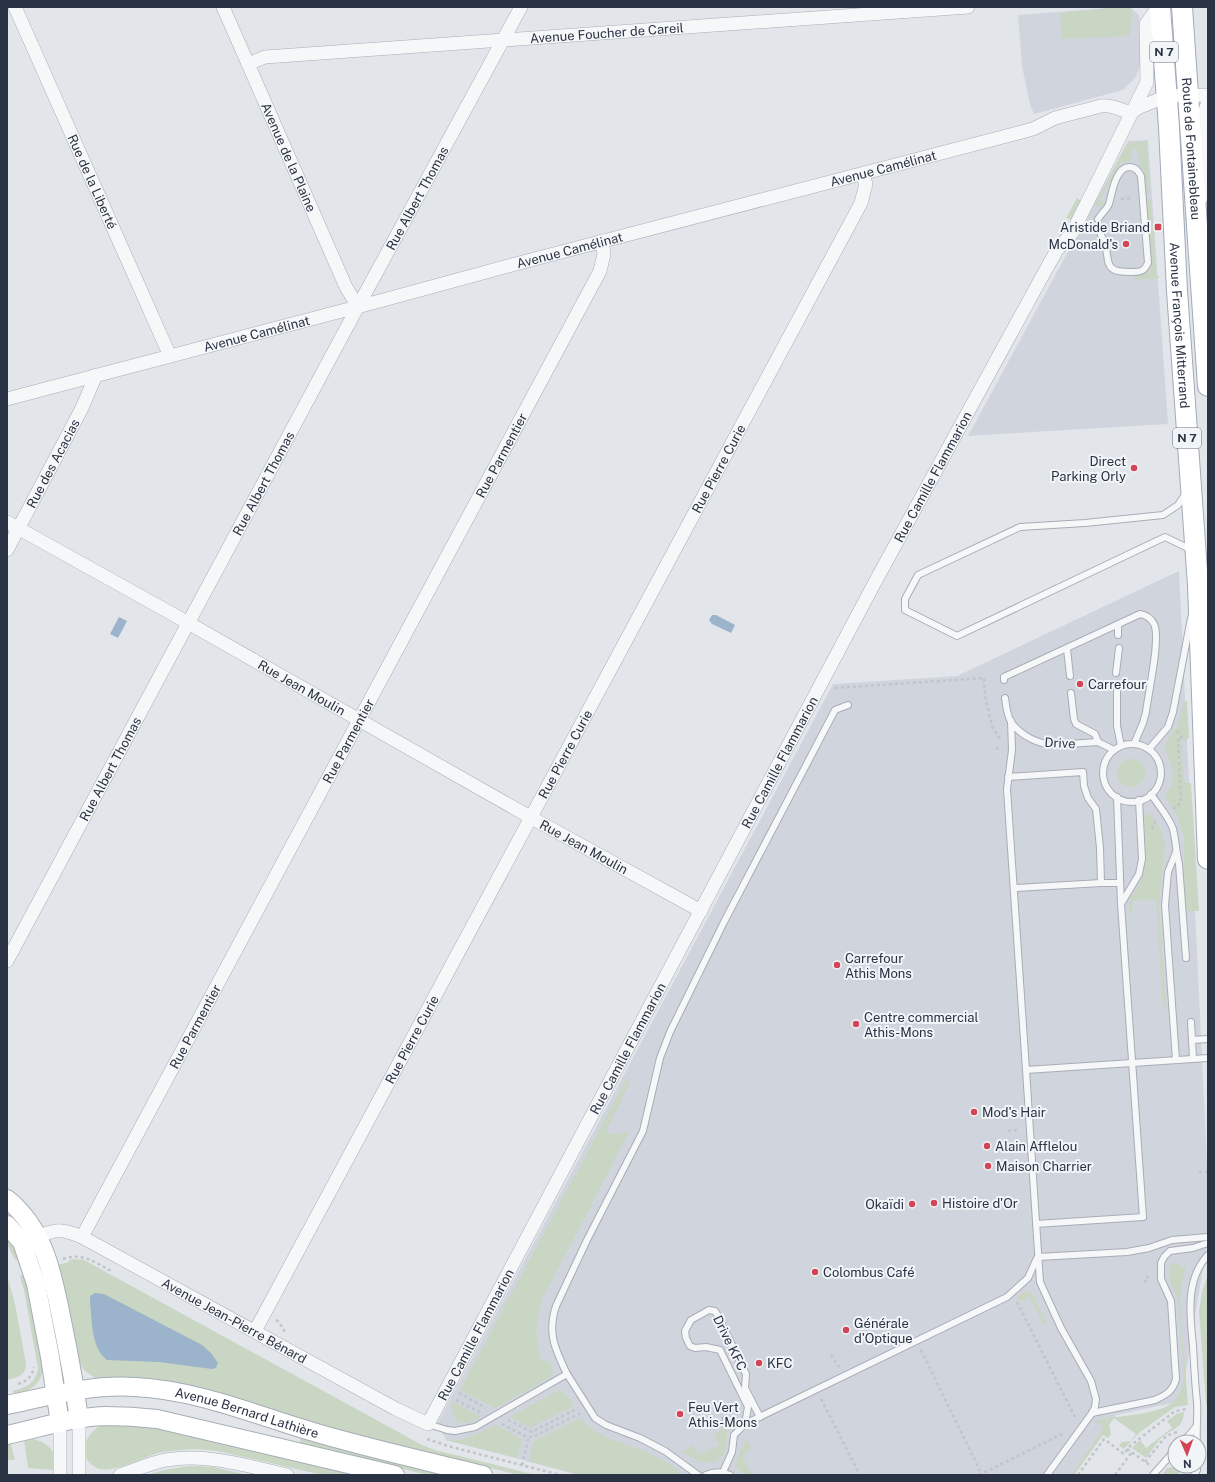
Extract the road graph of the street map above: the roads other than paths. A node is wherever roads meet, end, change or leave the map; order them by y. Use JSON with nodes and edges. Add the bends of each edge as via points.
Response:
{"nodes":[{"id":1,"x":15,"y":7,"type":"edge"},
{"id":2,"x":223,"y":7,"type":"edge"},
{"id":3,"x":521,"y":7,"type":"edge"},
{"id":4,"x":968,"y":7,"type":"edge"},
{"id":5,"x":1159,"y":7,"type":"edge"},
{"id":6,"x":1182,"y":7,"type":"edge"},
{"id":7,"x":502,"y":40,"type":"junction"},
{"id":8,"x":248,"y":64,"type":"junction"},
{"id":9,"x":1146,"y":82,"type":"junction"},
{"id":10,"x":1208,"y":95,"type":"edge"},
{"id":11,"x":1167,"y":96,"type":"junction"},
{"id":12,"x":1188,"y":96,"type":"junction"},
{"id":13,"x":1208,"y":102,"type":"edge"},
{"id":14,"x":1135,"y":110,"type":"junction"},
{"id":15,"x":1203,"y":116,"type":"junction"},
{"id":16,"x":862,"y":174,"type":"junction"},
{"id":17,"x":1196,"y":217,"type":"junction"},
{"id":18,"x":1098,"y":219,"type":"dead end"},
{"id":19,"x":1101,"y":235,"type":"dead end"},
{"id":20,"x":602,"y":242,"type":"junction"},
{"id":21,"x":358,"y":307,"type":"junction"},
{"id":22,"x":1205,"y":314,"type":"edge"},
{"id":23,"x":170,"y":356,"type":"junction"},
{"id":24,"x":96,"y":375,"type":"junction"},
{"id":25,"x":1208,"y":386,"type":"edge"},
{"id":26,"x":7,"y":399,"type":"edge"},
{"id":27,"x":1190,"y":486,"type":"junction"},
{"id":28,"x":13,"y":525,"type":"edge"},
{"id":29,"x":7,"y":550,"type":"edge"},
{"id":30,"x":1195,"y":551,"type":"junction"},
{"id":31,"x":1198,"y":585,"type":"junction"},
{"id":32,"x":189,"y":623,"type":"junction"},
{"id":33,"x":1118,"y":625,"type":"junction"},
{"id":34,"x":1118,"y":635,"type":"dead end"},
{"id":35,"x":1119,"y":648,"type":"dead end"},
{"id":36,"x":1067,"y":649,"type":"junction"},
{"id":37,"x":1116,"y":673,"type":"dead end"},
{"id":38,"x":1070,"y":676,"type":"dead end"},
{"id":39,"x":1004,"y":678,"type":"dead end"},
{"id":40,"x":1117,"y":690,"type":"dead end"},
{"id":41,"x":1072,"y":693,"type":"dead end"},
{"id":42,"x":1005,"y":698,"type":"dead end"},
{"id":43,"x":848,"y":705,"type":"dead end"},
{"id":44,"x":360,"y":719,"type":"junction"},
{"id":45,"x":1011,"y":722,"type":"junction"},
{"id":46,"x":1098,"y":742,"type":"junction"},
{"id":47,"x":1134,"y":744,"type":"junction"},
{"id":48,"x":1121,"y":746,"type":"junction"},
{"id":49,"x":1149,"y":749,"type":"junction"},
{"id":50,"x":1114,"y":750,"type":"junction"},
{"id":51,"x":1008,"y":777,"type":"junction"},
{"id":52,"x":1151,"y":794,"type":"junction"},
{"id":53,"x":1117,"y":797,"type":"junction"},
{"id":54,"x":1139,"y":800,"type":"junction"},
{"id":55,"x":530,"y":817,"type":"junction"},
{"id":56,"x":1176,"y":852,"type":"junction"},
{"id":57,"x":1208,"y":860,"type":"edge"},
{"id":58,"x":1101,"y":883,"type":"junction"},
{"id":59,"x":1120,"y":883,"type":"junction"},
{"id":60,"x":1014,"y":888,"type":"junction"},
{"id":61,"x":1121,"y":904,"type":"junction"},
{"id":62,"x":701,"y":912,"type":"junction"},
{"id":63,"x":1186,"y":958,"type":"dead end"},
{"id":64,"x":7,"y":962,"type":"edge"},
{"id":65,"x":1191,"y":1022,"type":"dead end"},
{"id":66,"x":1208,"y":1039,"type":"edge"},
{"id":67,"x":1192,"y":1040,"type":"junction"},
{"id":68,"x":1208,"y":1058,"type":"edge"},
{"id":69,"x":1193,"y":1059,"type":"junction"},
{"id":70,"x":1176,"y":1060,"type":"junction"},
{"id":71,"x":1132,"y":1064,"type":"junction"},
{"id":72,"x":1026,"y":1070,"type":"junction"},
{"id":73,"x":7,"y":1199,"type":"edge"},
{"id":74,"x":1036,"y":1224,"type":"junction"},
{"id":75,"x":7,"y":1225,"type":"edge"},
{"id":76,"x":82,"y":1237,"type":"junction"},
{"id":77,"x":1208,"y":1237,"type":"edge"},
{"id":78,"x":30,"y":1239,"type":"junction"},
{"id":79,"x":1208,"y":1243,"type":"edge"},
{"id":80,"x":1208,"y":1255,"type":"edge"},
{"id":81,"x":1038,"y":1257,"type":"junction"},
{"id":82,"x":254,"y":1331,"type":"junction"},
{"id":83,"x":567,"y":1374,"type":"junction"},
{"id":84,"x":75,"y":1391,"type":"junction"},
{"id":85,"x":56,"y":1394,"type":"junction"},
{"id":86,"x":7,"y":1405,"type":"edge"},
{"id":87,"x":1092,"y":1413,"type":"junction"},
{"id":88,"x":760,"y":1417,"type":"junction"},
{"id":89,"x":79,"y":1419,"type":"junction"},
{"id":90,"x":726,"y":1419,"type":"dead end"},
{"id":91,"x":60,"y":1423,"type":"junction"},
{"id":92,"x":428,"y":1424,"type":"junction"},
{"id":93,"x":745,"y":1424,"type":"junction"},
{"id":94,"x":1196,"y":1427,"type":"junction"},
{"id":95,"x":1190,"y":1434,"type":"edge"},
{"id":96,"x":1196,"y":1434,"type":"edge"},
{"id":97,"x":7,"y":1435,"type":"edge"},
{"id":98,"x":1167,"y":1459,"type":"edge"},
{"id":99,"x":723,"y":1472,"type":"junction"},
{"id":100,"x":1155,"y":1473,"type":"edge"},
{"id":101,"x":60,"y":1475,"type":"edge"},
{"id":102,"x":79,"y":1475,"type":"edge"},
{"id":103,"x":120,"y":1475,"type":"edge"},
{"id":104,"x":287,"y":1475,"type":"edge"},
{"id":105,"x":395,"y":1475,"type":"edge"},
{"id":106,"x":483,"y":1475,"type":"edge"},
{"id":107,"x":698,"y":1475,"type":"edge"},
{"id":108,"x":706,"y":1475,"type":"edge"},
{"id":109,"x":730,"y":1475,"type":"edge"},
{"id":110,"x":1048,"y":1475,"type":"edge"}],
"edges":[{"from":1,"to":23,"type":"street","name":"Rue de la Liberté"},
{"from":2,"to":8,"type":"street","name":"Avenue de la Plaine"},
{"from":3,"to":7,"type":"street","name":"Rue Albert Thomas"},
{"from":4,"to":7,"type":"street","name":"Avenue Foucher de Careil"},
{"from":5,"to":9,"type":"street","via":[[1146,24]]},
{"from":5,"to":11,"type":"main road","name":"Avenue François Mitterrand","number":"N 7"},
{"from":6,"to":12,"type":"main road","name":"Route de Fontainebleau","number":"N 7"},
{"from":7,"to":8,"type":"street","name":"Avenue Foucher de Careil","via":[[265,57]]},
{"from":7,"to":21,"type":"street","name":"Rue Albert Thomas"},
{"from":8,"to":21,"type":"street","name":"Avenue de la Plaine","via":[[346,286]]},
{"from":9,"to":11,"type":"street"},
{"from":9,"to":14,"type":"street","name":"Rue Camille Flammarion"},
{"from":10,"to":12,"type":"street"},
{"from":11,"to":12,"type":"street"},
{"from":11,"to":14,"type":"street"},
{"from":11,"to":27,"type":"main road","name":"Avenue François Mitterrand","number":"N 7"},
{"from":12,"to":15,"type":"street"},
{"from":12,"to":17,"type":"main road","name":"Route de Fontainebleau","number":"N 7"},
{"from":13,"to":15,"type":"street"},
{"from":14,"to":16,"type":"street","name":"Avenue Camélinat","via":[[1101,106],[1054,118],[1033,129]]},
{"from":14,"to":62,"type":"street","name":"Rue Camille Flammarion","via":[[1072,234],[1057,250],[1044,273]]},
{"from":15,"to":17,"type":"street","via":[[1206,169]]},
{"from":16,"to":20,"type":"street","name":"Avenue Camélinat"},
{"from":16,"to":55,"type":"street","name":"Rue Pierre Curie","via":[[866,184],[860,203]]},
{"from":17,"to":22,"type":"main road","name":"Route de Fontainebleau","number":"N 7"},
{"from":18,"to":19,"type":"lane","via":[[1109,205],[1120,172],[1129,167],[1138,170],[1141,176],[1148,264],[1145,270],[1114,271]]},
{"from":20,"to":21,"type":"street","name":"Avenue Camélinat"},
{"from":20,"to":44,"type":"street","name":"Rue Parmentier","via":[[604,254],[600,271]]},
{"from":21,"to":23,"type":"street","name":"Avenue Camélinat"},
{"from":21,"to":32,"type":"street","name":"Rue Albert Thomas"},
{"from":22,"to":25,"type":"main road","name":"Route de Fontainebleau","number":"N 7"},
{"from":23,"to":24,"type":"street","name":"Avenue Camélinat"},
{"from":24,"to":26,"type":"street","name":"Avenue Camélinat"},
{"from":24,"to":28,"type":"street","name":"Rue des Acacias","via":[[82,408]]},
{"from":27,"to":30,"type":"main road","name":"Avenue François Mitterrand","number":"N 7"},
{"from":27,"to":30,"type":"lane","via":[[1178,505],[1163,515],[1020,527],[918,575],[905,599],[905,610],[957,636],[1165,537]]},
{"from":28,"to":29,"type":"street","name":"Rue des Acacias"},
{"from":28,"to":32,"type":"street","name":"Rue Jean Moulin"},
{"from":30,"to":31,"type":"main road","name":"Avenue François Mitterrand","number":"N 7"},
{"from":31,"to":49,"type":"lane","via":[[1173,712],[1168,727]]},
{"from":31,"to":57,"type":"main road","name":"Avenue François Mitterrand","number":"N 7"},
{"from":32,"to":44,"type":"street","name":"Rue Jean Moulin"},
{"from":32,"to":64,"type":"street","name":"Rue Albert Thomas"},
{"from":33,"to":34,"type":"lane"},
{"from":33,"to":36,"type":"lane"},
{"from":33,"to":47,"type":"lane","via":[[1145,614],[1154,624],[1157,640],[1146,712]]},
{"from":35,"to":37,"type":"lane"},
{"from":36,"to":38,"type":"lane"},
{"from":36,"to":39,"type":"lane"},
{"from":40,"to":48,"type":"lane","via":[[1117,726]]},
{"from":41,"to":46,"type":"lane","via":[[1076,724],[1095,734]]},
{"from":42,"to":45,"type":"lane"},
{"from":43,"to":83,"type":"lane","via":[[835,710],[724,922],[670,1032],[660,1058],[643,1130],[587,1240],[553,1315],[551,1332]]},
{"from":44,"to":55,"type":"street","name":"Rue Jean Moulin"},
{"from":44,"to":76,"type":"street","name":"Rue Parmentier"},
{"from":45,"to":46,"type":"lane","name":"Drive","via":[[1030,739],[1048,744]]},
{"from":45,"to":51,"type":"lane","via":[[1012,750]]},
{"from":46,"to":50,"type":"lane","name":"Drive"},
{"from":47,"to":48,"type":"lane"},
{"from":47,"to":49,"type":"lane"},
{"from":48,"to":50,"type":"lane"},
{"from":49,"to":52,"type":"lane","via":[[1155,755],[1161,771],[1160,780]]},
{"from":50,"to":53,"type":"lane","via":[[1103,770],[1106,786]]},
{"from":51,"to":58,"type":"lane","via":[[1083,772],[1088,798],[1096,809]]},
{"from":51,"to":60,"type":"lane"},
{"from":52,"to":54,"type":"lane"},
{"from":52,"to":56,"type":"lane","via":[[1172,828]]},
{"from":53,"to":54,"type":"lane","via":[[1124,800]]},
{"from":53,"to":59,"type":"lane"},
{"from":54,"to":61,"type":"lane","via":[[1142,859],[1139,874]]},
{"from":55,"to":62,"type":"street","name":"Rue Jean Moulin"},
{"from":55,"to":82,"type":"street","name":"Rue Pierre Curie"},
{"from":56,"to":63,"type":"lane"},
{"from":56,"to":70,"type":"lane","via":[[1168,872],[1165,905]]},
{"from":58,"to":59,"type":"lane"},
{"from":58,"to":60,"type":"lane"},
{"from":59,"to":61,"type":"lane"},
{"from":60,"to":72,"type":"lane"},
{"from":61,"to":71,"type":"lane"},
{"from":62,"to":92,"type":"street","name":"Rue Camille Flammarion"},
{"from":65,"to":67,"type":"lane"},
{"from":66,"to":67,"type":"lane"},
{"from":67,"to":69,"type":"lane"},
{"from":68,"to":69,"type":"lane"},
{"from":69,"to":70,"type":"lane"},
{"from":70,"to":71,"type":"lane"},
{"from":71,"to":72,"type":"lane"},
{"from":71,"to":74,"type":"lane","via":[[1143,1217]]},
{"from":72,"to":74,"type":"lane"},
{"from":73,"to":78,"type":"main road","via":[[13,1204]]},
{"from":74,"to":81,"type":"lane"},
{"from":75,"to":78,"type":"main road"},
{"from":76,"to":78,"type":"street","name":"Avenue Jean-Pierre Bénard","via":[[59,1230],[48,1231]]},
{"from":76,"to":82,"type":"street","name":"Avenue Jean-Pierre Bénard"},
{"from":77,"to":81,"type":"lane","via":[[1172,1240],[1127,1252]]},
{"from":78,"to":84,"type":"main road","via":[[53,1276]]},
{"from":78,"to":85,"type":"main road"},
{"from":79,"to":87,"type":"lane","via":[[1170,1251],[1162,1263],[1161,1278],[1171,1301],[1176,1379],[1171,1390],[1155,1400]]},
{"from":80,"to":94,"type":"lane","via":[[1199,1266],[1190,1306]]},
{"from":81,"to":87,"type":"lane","via":[[1040,1282],[1061,1328],[1091,1381],[1096,1399]]},
{"from":81,"to":88,"type":"lane","via":[[1028,1278],[1007,1297]]},
{"from":82,"to":92,"type":"street","name":"Avenue Jean-Pierre Bénard","via":[[401,1412]]},
{"from":83,"to":92,"type":"lane","via":[[475,1428],[447,1430]]},
{"from":83,"to":107,"type":"lane","via":[[588,1410],[600,1422],[665,1451]]},
{"from":84,"to":85,"type":"main road","name":"Avenue Bernard Lathière"},
{"from":84,"to":89,"type":"main road"},
{"from":84,"to":106,"type":"main road","name":"Avenue Bernard Lathière","via":[[136,1387],[196,1396],[317,1433]]},
{"from":85,"to":86,"type":"main road","name":"Avenue Bernard Lathière"},
{"from":85,"to":91,"type":"main road"},
{"from":87,"to":110,"type":"lane"},
{"from":88,"to":93,"type":"lane"},
{"from":88,"to":93,"type":"lane","name":"Drive KFC","via":[[746,1388],[746,1374],[718,1316],[709,1310],[691,1320],[685,1331],[686,1338],[690,1346],[695,1348],[720,1350],[748,1407]]},
{"from":89,"to":91,"type":"main road","name":"Avenue Bernard Lathière"},
{"from":89,"to":102,"type":"street"},
{"from":89,"to":105,"type":"main road","name":"Avenue Bernard Lathière","via":[[104,1416],[157,1419]]},
{"from":90,"to":93,"type":"lane"},
{"from":91,"to":97,"type":"main road","name":"Avenue Bernard Lathière"},
{"from":91,"to":101,"type":"street"},
{"from":93,"to":99,"type":"lane","via":[[734,1435],[732,1452]]},
{"from":94,"to":95,"type":"lane"},
{"from":94,"to":96,"type":"lane"},
{"from":98,"to":100,"type":"lane"},
{"from":99,"to":108,"type":"lane","via":[[711,1472]]},
{"from":99,"to":109,"type":"lane"},
{"from":103,"to":104,"type":"street","via":[[167,1460],[195,1458],[228,1461]]}]}
